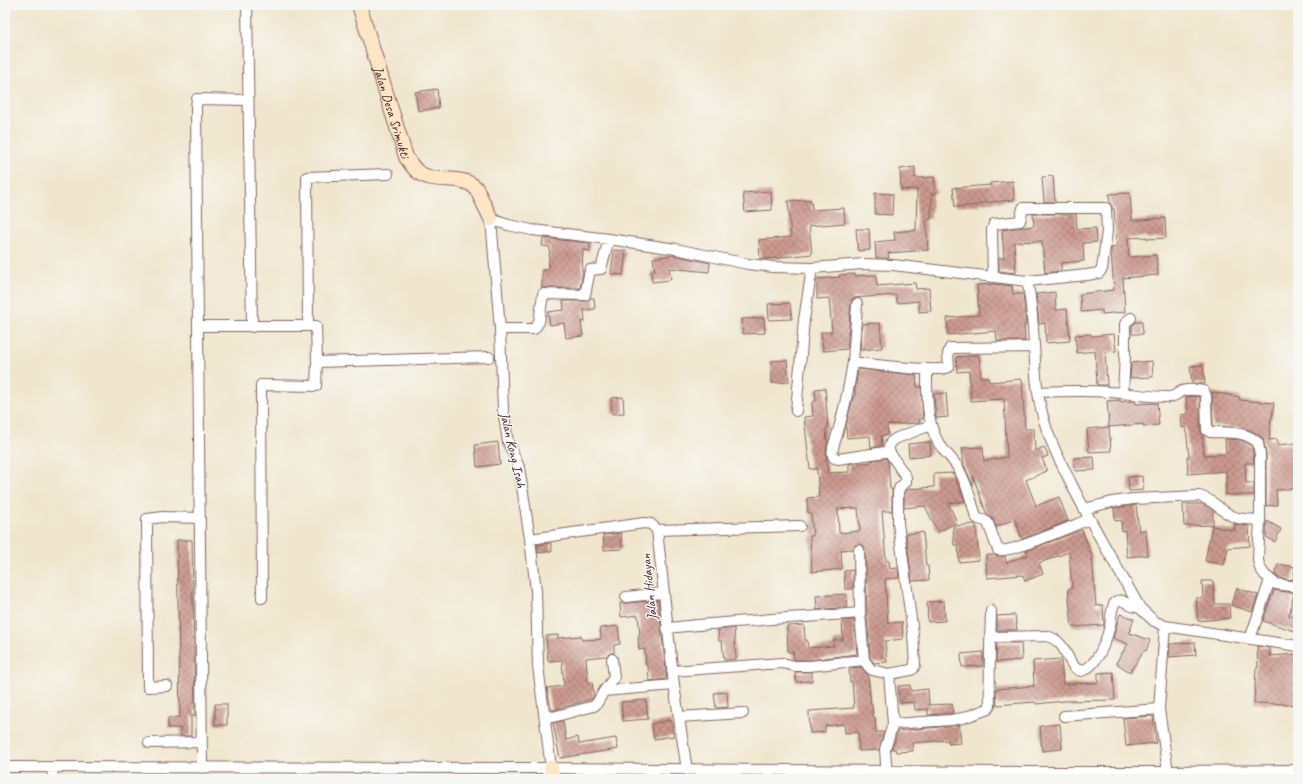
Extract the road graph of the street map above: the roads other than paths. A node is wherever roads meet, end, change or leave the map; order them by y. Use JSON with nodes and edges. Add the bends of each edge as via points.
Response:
{"nodes":[{"id":1,"x":247,"y":5,"type":"edge"},
{"id":2,"x":359,"y":5,"type":"edge"},
{"id":3,"x":248,"y":100,"type":"junction"},
{"id":4,"x":388,"y":174,"type":"dead end"},
{"id":5,"x":462,"y":181,"type":"joint"},
{"id":6,"x":491,"y":219,"type":"junction"},
{"id":7,"x":610,"y":239,"type":"junction"},
{"id":8,"x":812,"y":268,"type":"junction"},
{"id":9,"x":993,"y":277,"type":"junction"},
{"id":10,"x":1027,"y":281,"type":"junction"},
{"id":11,"x":857,"y":304,"type":"dead end"},
{"id":12,"x":1131,"y":318,"type":"dead end"},
{"id":13,"x":198,"y":326,"type":"junction"},
{"id":14,"x":308,"y":326,"type":"junction"},
{"id":15,"x":252,"y":327,"type":"junction"},
{"id":16,"x":500,"y":329,"type":"junction"},
{"id":17,"x":1034,"y":347,"type":"junction"},
{"id":18,"x":489,"y":357,"type":"dead end"},
{"id":19,"x":317,"y":362,"type":"junction"},
{"id":20,"x":853,"y":362,"type":"junction"},
{"id":21,"x":927,"y":369,"type":"junction"},
{"id":22,"x":1038,"y":392,"type":"junction"},
{"id":23,"x":1123,"y":393,"type":"junction"},
{"id":24,"x":796,"y":411,"type":"dead end"},
{"id":25,"x":931,"y":425,"type":"junction"},
{"id":26,"x":888,"y":450,"type":"junction"},
{"id":27,"x":1084,"y":509,"type":"junction"},
{"id":28,"x":200,"y":518,"type":"junction"},
{"id":29,"x":1090,"y":519,"type":"junction"},
{"id":30,"x":1260,"y":520,"type":"junction"},
{"id":31,"x":800,"y":526,"type":"dead end"},
{"id":32,"x":656,"y":530,"type":"junction"},
{"id":33,"x":530,"y":539,"type":"junction"},
{"id":34,"x":859,"y":550,"type":"dead end"},
{"id":35,"x":1270,"y":580,"type":"junction"},
{"id":36,"x":1298,"y":587,"type":"edge"},
{"id":37,"x":663,"y":593,"type":"junction"},
{"id":38,"x":626,"y":597,"type":"dead end"},
{"id":39,"x":262,"y":598,"type":"dead end"},
{"id":40,"x":1140,"y":608,"type":"junction"},
{"id":41,"x":990,"y":611,"type":"dead end"},
{"id":42,"x":860,"y":613,"type":"junction"},
{"id":43,"x":1165,"y":626,"type":"junction"},
{"id":44,"x":667,"y":628,"type":"junction"},
{"id":45,"x":991,"y":637,"type":"junction"},
{"id":46,"x":1250,"y":639,"type":"junction"},
{"id":47,"x":1298,"y":646,"type":"edge"},
{"id":48,"x":612,"y":659,"type":"dead end"},
{"id":49,"x":864,"y":660,"type":"junction"},
{"id":50,"x":672,"y":671,"type":"junction"},
{"id":51,"x":889,"y":674,"type":"junction"},
{"id":52,"x":674,"y":685,"type":"junction"},
{"id":53,"x":167,"y":686,"type":"dead end"},
{"id":54,"x":604,"y":690,"type":"junction"},
{"id":55,"x":1158,"y":709,"type":"junction"},
{"id":56,"x":544,"y":714,"type":"junction"},
{"id":57,"x":743,"y":714,"type":"dead end"},
{"id":58,"x":1064,"y":716,"type":"dead end"},
{"id":59,"x":679,"y":717,"type":"junction"},
{"id":60,"x":893,"y":724,"type":"junction"},
{"id":61,"x":202,"y":742,"type":"junction"},
{"id":62,"x":149,"y":743,"type":"dead end"},
{"id":63,"x":5,"y":767,"type":"edge"},
{"id":64,"x":52,"y":768,"type":"junction"},
{"id":65,"x":202,"y":768,"type":"junction"},
{"id":66,"x":687,"y":770,"type":"junction"},
{"id":67,"x":1298,"y":770,"type":"edge"},
{"id":68,"x":1168,"y":772,"type":"junction"},
{"id":69,"x":552,"y":774,"type":"edge"},
{"id":70,"x":887,"y":775,"type":"edge"},
{"id":71,"x":999,"y":776,"type":"edge"},
{"id":72,"x":1086,"y":776,"type":"edge"},
{"id":73,"x":53,"y":779,"type":"edge"}],
"edges":[{"from":1,"to":3,"type":"street"},
{"from":2,"to":5,"type":"street","name":"Jalan Desa Srimukti","via":[[406,157],[413,168],[426,177]]},
{"from":3,"to":13,"type":"street","via":[[197,99]]},
{"from":3,"to":15,"type":"street"},
{"from":4,"to":14,"type":"street","via":[[307,177]]},
{"from":5,"to":6,"type":"street","name":"Jalan Kong Isah","via":[[476,188]]},
{"from":6,"to":7,"type":"street","via":[[508,226]]},
{"from":6,"to":16,"type":"street","name":"Jalan Kong Isah"},
{"from":7,"to":8,"type":"street","via":[[748,264]]},
{"from":7,"to":16,"type":"street","via":[[601,269],[590,270],[585,295],[543,294],[539,322],[534,329]]},
{"from":8,"to":9,"type":"street","via":[[863,264],[893,265]]},
{"from":8,"to":24,"type":"street","via":[[804,320]]},
{"from":9,"to":10,"type":"street"},
{"from":9,"to":10,"type":"street","via":[[994,224],[1020,221],[1023,208],[1107,208],[1107,231],[1102,269],[1099,273]]},
{"from":10,"to":17,"type":"street","via":[[1031,295]]},
{"from":11,"to":20,"type":"street"},
{"from":12,"to":23,"type":"street","via":[[1125,324]]},
{"from":13,"to":15,"type":"street"},
{"from":13,"to":28,"type":"street"},
{"from":14,"to":15,"type":"street"},
{"from":14,"to":19,"type":"street","via":[[316,326]]},
{"from":16,"to":33,"type":"street","name":"Jalan Kong Isah","via":[[503,416],[508,442],[519,467]]},
{"from":17,"to":21,"type":"street","via":[[952,348],[949,351],[948,368]]},
{"from":17,"to":22,"type":"street"},
{"from":18,"to":19,"type":"street"},
{"from":19,"to":39,"type":"street","via":[[316,386],[261,384]]},
{"from":20,"to":21,"type":"street"},
{"from":20,"to":26,"type":"street","via":[[845,408],[833,447],[833,457],[838,459]]},
{"from":21,"to":25,"type":"street"},
{"from":22,"to":23,"type":"street"},
{"from":22,"to":27,"type":"street","via":[[1050,438]]},
{"from":23,"to":30,"type":"street","via":[[1168,398],[1184,390],[1204,391],[1207,430],[1243,434],[1256,441],[1259,446]]},
{"from":25,"to":26,"type":"street","via":[[897,438],[891,442]]},
{"from":25,"to":29,"type":"street","via":[[937,442],[958,467],[968,488],[976,517],[988,523],[998,550],[1004,551],[1038,540]]},
{"from":26,"to":51,"type":"street","via":[[906,478],[898,492],[898,523],[915,665],[911,670]]},
{"from":27,"to":29,"type":"street"},
{"from":27,"to":30,"type":"street","via":[[1133,499],[1199,496],[1213,501],[1236,518]]},
{"from":28,"to":53,"type":"street","via":[[147,519],[148,687]]},
{"from":28,"to":61,"type":"street"},
{"from":29,"to":40,"type":"street"},
{"from":30,"to":35,"type":"street","via":[[1258,560],[1260,568]]},
{"from":31,"to":32,"type":"street"},
{"from":32,"to":33,"type":"street","via":[[650,524],[644,523]]},
{"from":32,"to":37,"type":"street","name":"Jalan Hidayan"},
{"from":33,"to":56,"type":"street","name":"Jalan Kong Isah","via":[[536,591],[538,666]]},
{"from":34,"to":42,"type":"street"},
{"from":35,"to":36,"type":"street","via":[[1276,584]]},
{"from":35,"to":46,"type":"street"},
{"from":37,"to":38,"type":"street"},
{"from":37,"to":44,"type":"street","name":"Jalan Hidayan"},
{"from":40,"to":43,"type":"street","via":[[1154,621]]},
{"from":40,"to":45,"type":"street","via":[[1122,600],[1114,604],[1105,644],[1097,658],[1082,671],[1075,668],[1060,643],[1053,638]]},
{"from":41,"to":45,"type":"street"},
{"from":42,"to":44,"type":"street"},
{"from":42,"to":49,"type":"street"},
{"from":43,"to":46,"type":"street"},
{"from":43,"to":55,"type":"street"},
{"from":44,"to":50,"type":"street","name":"Jalan Hidayan"},
{"from":45,"to":60,"type":"street","via":[[988,709],[951,720]]},
{"from":46,"to":47,"type":"street"},
{"from":48,"to":54,"type":"street","via":[[614,678]]},
{"from":49,"to":50,"type":"street","via":[[816,666],[782,663]]},
{"from":49,"to":51,"type":"street","via":[[872,670]]},
{"from":50,"to":52,"type":"street","name":"Jalan Hidayan"},
{"from":51,"to":60,"type":"street"},
{"from":52,"to":54,"type":"street"},
{"from":52,"to":59,"type":"street","name":"Jalan Hidayan"},
{"from":54,"to":56,"type":"street","via":[[594,706],[553,716]]},
{"from":55,"to":58,"type":"street"},
{"from":55,"to":68,"type":"street"},
{"from":56,"to":69,"type":"street","name":"Jalan Kong Isah"},
{"from":57,"to":59,"type":"street"},
{"from":59,"to":66,"type":"street","name":"Jalan Hidayan"},
{"from":60,"to":70,"type":"street","via":[[885,749]]},
{"from":61,"to":62,"type":"street"},
{"from":61,"to":65,"type":"street"},
{"from":63,"to":64,"type":"street"},
{"from":64,"to":65,"type":"street"},
{"from":64,"to":73,"type":"street"},
{"from":65,"to":69,"type":"street"},
{"from":66,"to":69,"type":"street"},
{"from":66,"to":70,"type":"street"},
{"from":67,"to":68,"type":"street"},
{"from":68,"to":72,"type":"street"},
{"from":70,"to":71,"type":"street"},
{"from":71,"to":72,"type":"street"}]}
